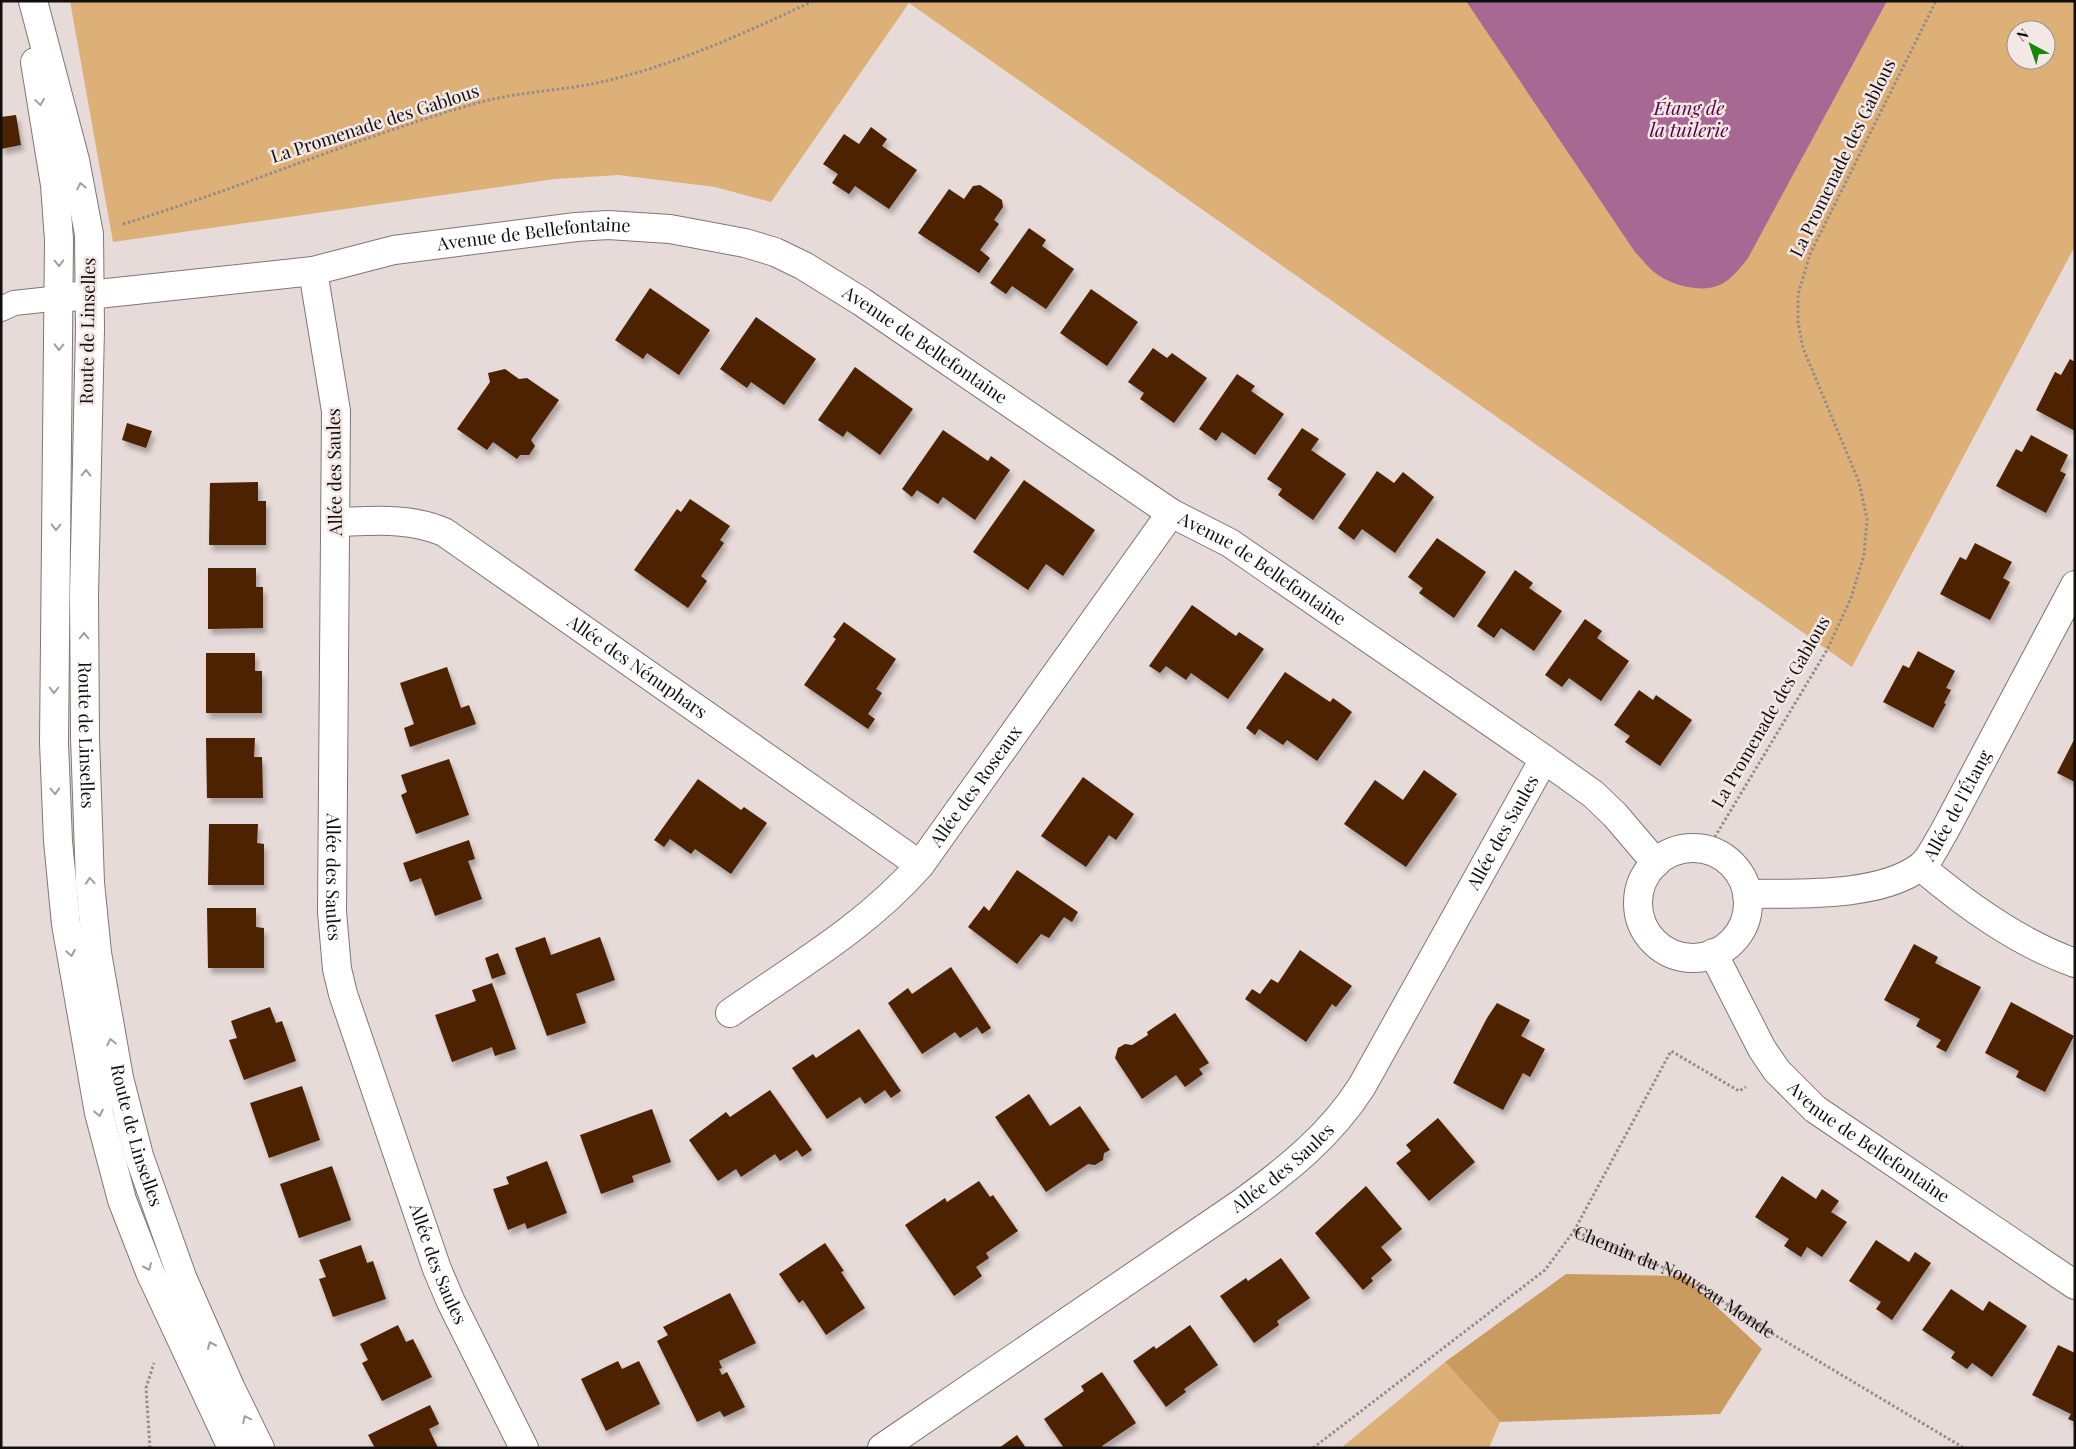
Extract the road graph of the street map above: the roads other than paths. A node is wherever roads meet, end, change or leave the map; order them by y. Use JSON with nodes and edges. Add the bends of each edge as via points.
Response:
{"nodes":[{"id":1,"x":31,"y":1,"type":"edge"},
{"id":2,"x":313,"y":271,"type":"junction"},
{"id":3,"x":90,"y":296,"type":"junction"},
{"id":4,"x":60,"y":298,"type":"junction"},
{"id":5,"x":1,"y":309,"type":"edge"},
{"id":6,"x":1171,"y":513,"type":"junction"},
{"id":7,"x":336,"y":522,"type":"junction"},
{"id":8,"x":2075,"y":585,"type":"edge"},
{"id":9,"x":1544,"y":759,"type":"junction"},
{"id":10,"x":1656,"y":863,"type":"junction"},
{"id":11,"x":920,"y":865,"type":"junction"},
{"id":12,"x":1921,"y":867,"type":"junction"},
{"id":13,"x":1746,"y":894,"type":"junction"},
{"id":14,"x":1713,"y":953,"type":"junction"},
{"id":15,"x":2075,"y":963,"type":"edge"},
{"id":16,"x":730,"y":1013,"type":"dead end"},
{"id":17,"x":2075,"y":1285,"type":"edge"},
{"id":18,"x":232,"y":1448,"type":"edge"},
{"id":19,"x":260,"y":1448,"type":"edge"},
{"id":20,"x":524,"y":1448,"type":"edge"},
{"id":21,"x":882,"y":1448,"type":"edge"}],
"edges":[{"from":3,"to":1,"type":"street","name":"Route de Linselles","one_way":true,"via":[[89,234],[75,160]]},
{"from":1,"to":4,"type":"street","name":"Route de Linselles","one_way":true,"via":[[40,101],[55,185]]},
{"from":2,"to":3,"type":"street","name":"Avenue de Bellefontaine"},
{"from":2,"to":6,"type":"street","name":"Avenue de Bellefontaine","via":[[394,250],[576,227],[670,228],[746,243],[775,252],[837,286]]},
{"from":2,"to":7,"type":"street","name":"Allée des Saules","via":[[336,411]]},
{"from":3,"to":4,"type":"street","name":"Avenue de Bellefontaine"},
{"from":19,"to":3,"type":"street","name":"Route de Linselles","one_way":true,"via":[[186,1285],[139,1156],[119,1078],[96,953],[90,883],[85,728],[84,595]]},
{"from":4,"to":5,"type":"lane","via":[[14,303]]},
{"from":4,"to":18,"type":"street","name":"Route de Linselles","one_way":true,"via":[[54,742],[65,916],[110,1160],[133,1233]]},
{"from":6,"to":9,"type":"street","name":"Avenue de Bellefontaine","via":[[1230,544]]},
{"from":6,"to":11,"type":"street","name":"Allée des Roseaux"},
{"from":7,"to":11,"type":"street","name":"Allée des Nénuphars","via":[[398,520],[428,525],[444,532]]},
{"from":7,"to":20,"type":"street","name":"Allée des Saules","via":[[332,912],[337,969],[437,1269]]},
{"from":8,"to":12,"type":"street","name":"Allée de l'Étang","via":[[1944,832]]},
{"from":9,"to":10,"type":"street","name":"Avenue de Bellefontaine","via":[[1593,794]]},
{"from":9,"to":21,"type":"street","name":"Allée des Saules","via":[[1362,1086],[1324,1136],[1247,1199]]},
{"from":10,"to":13,"type":"street","via":[[1684,849],[1707,850],[1734,866]]},
{"from":10,"to":14,"type":"street","via":[[1646,875],[1639,898],[1640,917],[1647,934],[1660,947],[1677,956],[1696,958]]},
{"from":11,"to":16,"type":"street","name":"Allée des Roseaux","via":[[870,914]]},
{"from":12,"to":13,"type":"street","name":"Allée de l'Étang","via":[[1871,887],[1827,893]]},
{"from":12,"to":15,"type":"street","via":[[1981,913]]},
{"from":13,"to":14,"type":"street","via":[[1747,912],[1741,929],[1729,944]]},
{"from":14,"to":17,"type":"street","name":"Avenue de Bellefontaine","via":[[1762,1049],[1777,1071],[1816,1109]]}]}
